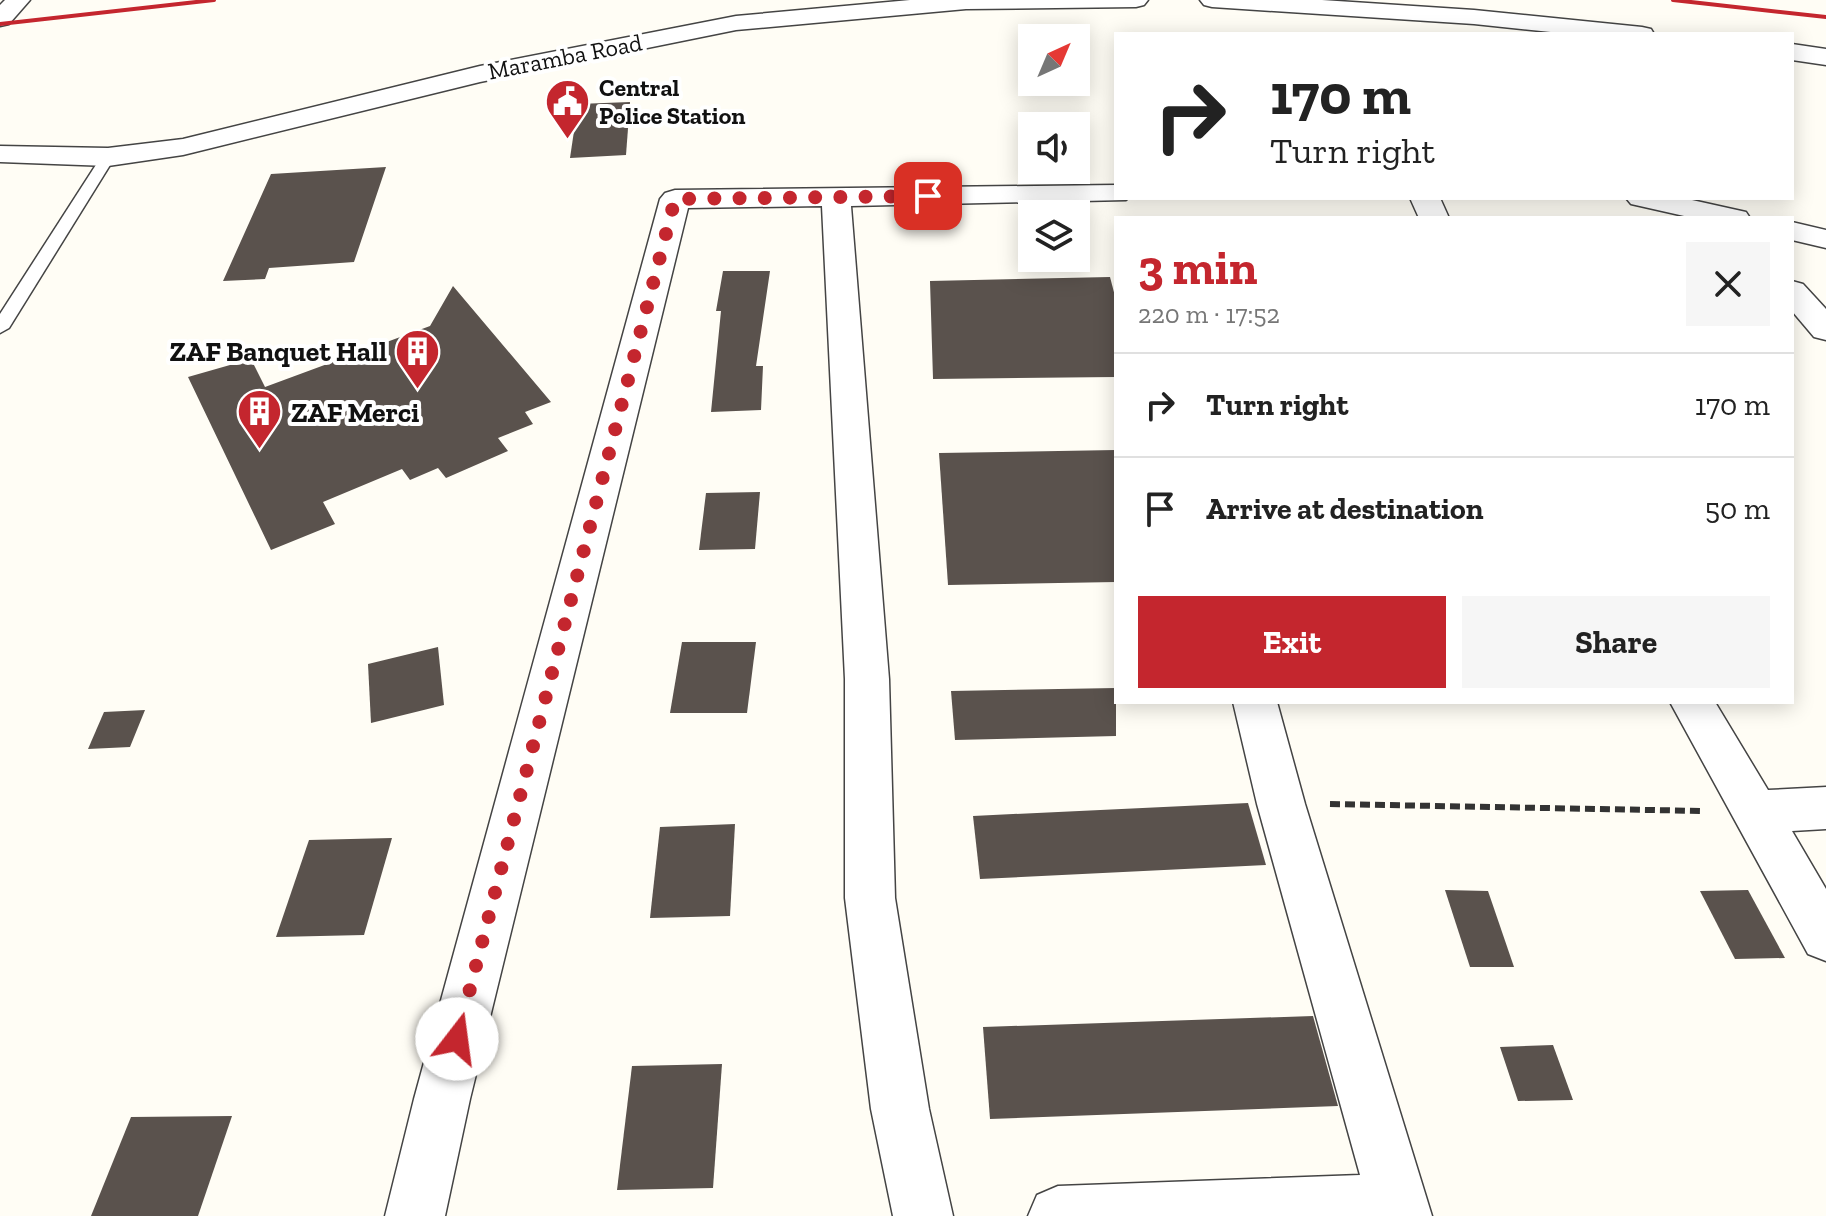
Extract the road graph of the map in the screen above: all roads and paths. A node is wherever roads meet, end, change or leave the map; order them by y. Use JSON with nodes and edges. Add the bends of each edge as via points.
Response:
{"nodes":[{"id":1,"x":18,"y":0,"type":"edge"},
{"id":2,"x":1136,"y":0,"type":"edge"},
{"id":3,"x":1212,"y":0,"type":"edge"},
{"id":4,"x":0,"y":19,"type":"edge"},
{"id":5,"x":1622,"y":32,"type":"edge"},
{"id":6,"x":1794,"y":52,"type":"edge"},
{"id":7,"x":1826,"y":57,"type":"edge"},
{"id":8,"x":0,"y":154,"type":"edge"},
{"id":9,"x":108,"y":157,"type":"junction"},
{"id":10,"x":836,"y":197,"type":"junction"},
{"id":11,"x":1650,"y":200,"type":"edge"},
{"id":12,"x":1115,"y":202,"type":"edge"},
{"id":13,"x":1724,"y":216,"type":"edge"},
{"id":14,"x":1794,"y":231,"type":"edge"},
{"id":15,"x":1826,"y":239,"type":"edge"},
{"id":16,"x":1794,"y":293,"type":"edge"},
{"id":17,"x":0,"y":328,"type":"edge"},
{"id":18,"x":1826,"y":330,"type":"edge"},
{"id":19,"x":1256,"y":704,"type":"edge"},
{"id":20,"x":1693,"y":704,"type":"edge"},
{"id":21,"x":1281,"y":804,"type":"junction"},
{"id":22,"x":1826,"y":808,"type":"edge"},
{"id":23,"x":1756,"y":812,"type":"junction"},
{"id":24,"x":1826,"y":937,"type":"edge"},
{"id":25,"x":1400,"y":1210,"type":"edge"},
{"id":26,"x":415,"y":1216,"type":"edge"},
{"id":27,"x":923,"y":1216,"type":"edge"},
{"id":28,"x":1058,"y":1216,"type":"edge"}],
"edges":[{"from":1,"to":4,"type":"street"},
{"from":2,"to":9,"type":"street","name":"Maramba Road","via":[[966,2],[736,23],[480,74],[183,147]]},
{"from":3,"to":5,"type":"street"},
{"from":6,"to":7,"type":"street"},
{"from":8,"to":9,"type":"street","name":"Maramba Road"},
{"from":9,"to":17,"type":"lane"},
{"from":10,"to":12,"type":"street"},
{"from":10,"to":26,"type":"street","via":[[675,199]]},
{"from":10,"to":27,"type":"street","via":[[867,679],[870,898],[900,1109]]},
{"from":11,"to":13,"type":"street"},
{"from":14,"to":15,"type":"street"},
{"from":16,"to":18,"type":"street"},
{"from":19,"to":21,"type":"street"},
{"from":20,"to":23,"type":"street"},
{"from":21,"to":23,"type":"path"},
{"from":21,"to":25,"type":"street"},
{"from":22,"to":23,"type":"street"},
{"from":23,"to":24,"type":"street"},
{"from":25,"to":28,"type":"street"}]}
